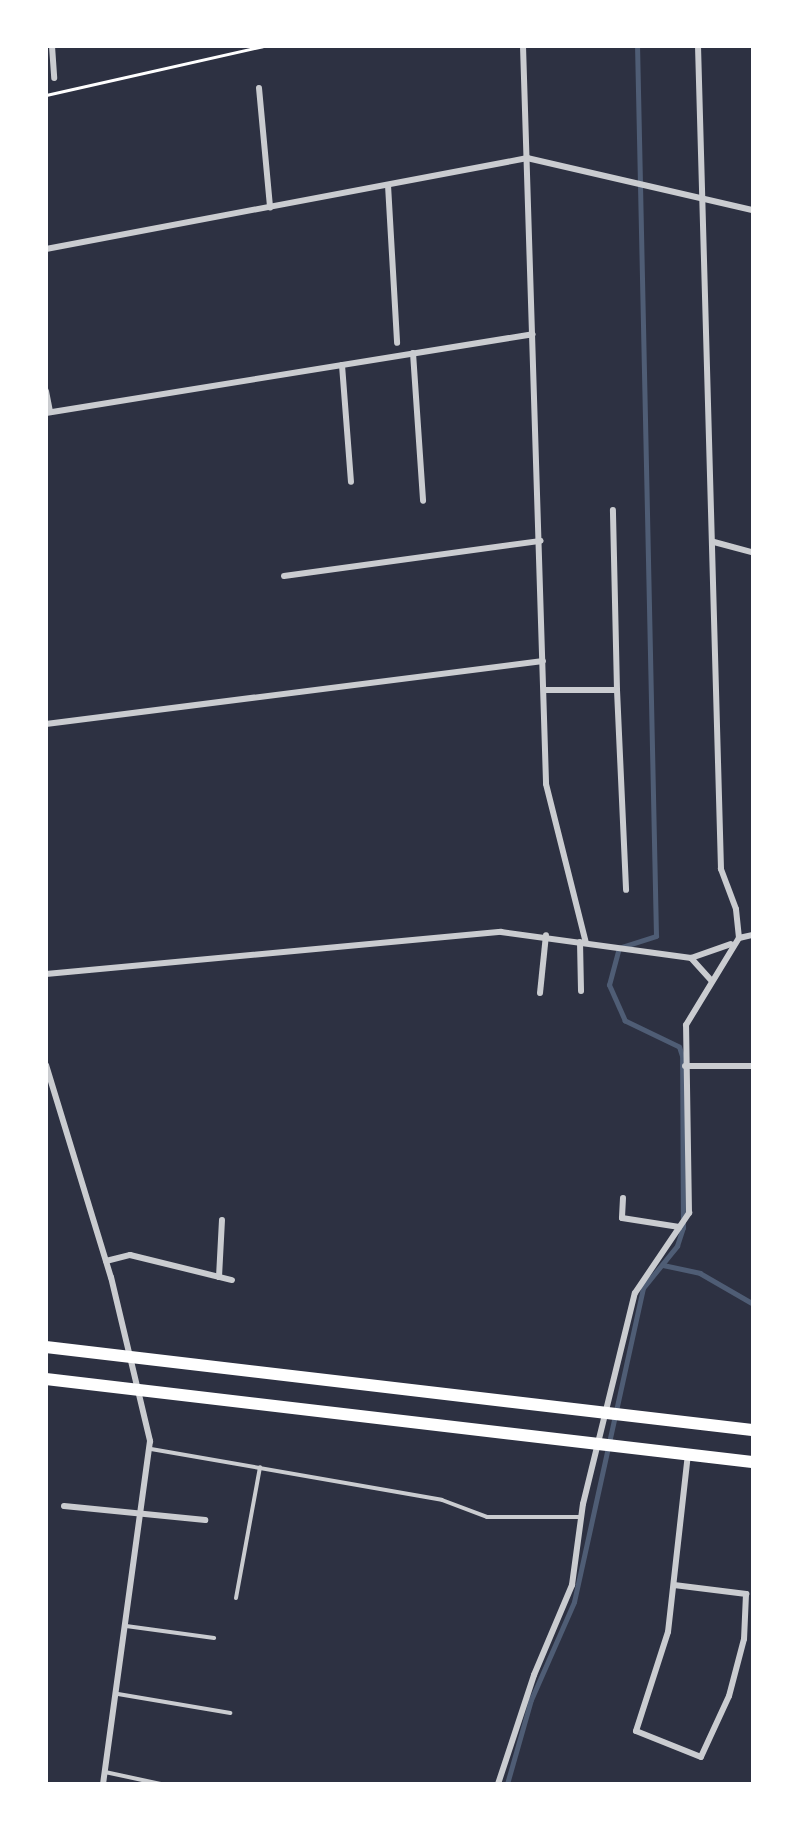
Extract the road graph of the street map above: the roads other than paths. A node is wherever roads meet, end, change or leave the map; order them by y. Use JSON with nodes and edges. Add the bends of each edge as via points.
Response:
{"nodes":[{"id":1,"x":52,"y":46,"type":"edge"},
{"id":2,"x":523,"y":46,"type":"edge"},
{"id":3,"x":698,"y":46,"type":"edge"},
{"id":4,"x":54,"y":78,"type":"dead end"},
{"id":5,"x":259,"y":88,"type":"dead end"},
{"id":6,"x":527,"y":158,"type":"junction"},
{"id":7,"x":388,"y":184,"type":"junction"},
{"id":8,"x":700,"y":196,"type":"junction"},
{"id":9,"x":270,"y":207,"type":"junction"},
{"id":10,"x":753,"y":210,"type":"edge"},
{"id":11,"x":46,"y":249,"type":"edge"},
{"id":12,"x":533,"y":334,"type":"junction"},
{"id":13,"x":397,"y":343,"type":"dead end"},
{"id":14,"x":412,"y":353,"type":"junction"},
{"id":15,"x":342,"y":364,"type":"junction"},
{"id":16,"x":46,"y":391,"type":"edge"},
{"id":17,"x":48,"y":412,"type":"edge"},
{"id":18,"x":351,"y":482,"type":"dead end"},
{"id":19,"x":423,"y":501,"type":"dead end"},
{"id":20,"x":613,"y":510,"type":"dead end"},
{"id":21,"x":541,"y":541,"type":"junction"},
{"id":22,"x":714,"y":542,"type":"junction"},
{"id":23,"x":753,"y":552,"type":"edge"},
{"id":24,"x":284,"y":576,"type":"dead end"},
{"id":25,"x":543,"y":662,"type":"junction"},
{"id":26,"x":544,"y":690,"type":"junction"},
{"id":27,"x":617,"y":690,"type":"junction"},
{"id":28,"x":46,"y":724,"type":"edge"},
{"id":29,"x":626,"y":890,"type":"dead end"},
{"id":30,"x":546,"y":935,"type":"junction"},
{"id":31,"x":753,"y":935,"type":"edge"},
{"id":32,"x":739,"y":938,"type":"junction"},
{"id":33,"x":583,"y":943,"type":"junction"},
{"id":34,"x":732,"y":943,"type":"junction"},
{"id":35,"x":691,"y":958,"type":"junction"},
{"id":36,"x":46,"y":974,"type":"edge"},
{"id":37,"x":711,"y":980,"type":"junction"},
{"id":38,"x":581,"y":991,"type":"dead end"},
{"id":39,"x":540,"y":993,"type":"dead end"},
{"id":40,"x":46,"y":1065,"type":"edge"},
{"id":41,"x":685,"y":1066,"type":"junction"},
{"id":42,"x":753,"y":1066,"type":"edge"},
{"id":43,"x":623,"y":1198,"type":"dead end"},
{"id":44,"x":222,"y":1220,"type":"dead end"},
{"id":45,"x":679,"y":1227,"type":"junction"},
{"id":46,"x":106,"y":1261,"type":"junction"},
{"id":47,"x":219,"y":1277,"type":"junction"},
{"id":48,"x":232,"y":1280,"type":"dead end"},
{"id":49,"x":46,"y":1347,"type":"edge"},
{"id":50,"x":132,"y":1357,"type":"junction"},
{"id":51,"x":46,"y":1379,"type":"edge"},
{"id":52,"x":140,"y":1390,"type":"junction"},
{"id":53,"x":606,"y":1413,"type":"junction"},
{"id":54,"x":753,"y":1430,"type":"edge"},
{"id":55,"x":597,"y":1443,"type":"junction"},
{"id":56,"x":151,"y":1449,"type":"junction"},
{"id":57,"x":688,"y":1454,"type":"junction"},
{"id":58,"x":753,"y":1462,"type":"edge"},
{"id":59,"x":260,"y":1467,"type":"junction"},
{"id":60,"x":64,"y":1506,"type":"dead end"},
{"id":61,"x":140,"y":1514,"type":"junction"},
{"id":62,"x":581,"y":1517,"type":"junction"},
{"id":63,"x":205,"y":1520,"type":"dead end"},
{"id":64,"x":675,"y":1585,"type":"junction"},
{"id":65,"x":236,"y":1598,"type":"dead end"},
{"id":66,"x":126,"y":1626,"type":"junction"},
{"id":67,"x":214,"y":1638,"type":"dead end"},
{"id":68,"x":117,"y":1694,"type":"junction"},
{"id":69,"x":230,"y":1713,"type":"dead end"},
{"id":70,"x":105,"y":1772,"type":"junction"},
{"id":71,"x":104,"y":1784,"type":"edge"},
{"id":72,"x":161,"y":1784,"type":"edge"},
{"id":73,"x":498,"y":1784,"type":"edge"}],
"edges":[{"from":1,"to":4,"type":"street"},
{"from":2,"to":6,"type":"street"},
{"from":3,"to":8,"type":"street"},
{"from":5,"to":9,"type":"street"},
{"from":6,"to":7,"type":"street"},
{"from":6,"to":8,"type":"street"},
{"from":6,"to":12,"type":"street"},
{"from":7,"to":9,"type":"street"},
{"from":7,"to":13,"type":"street"},
{"from":8,"to":10,"type":"street"},
{"from":8,"to":22,"type":"street"},
{"from":9,"to":11,"type":"street"},
{"from":12,"to":14,"type":"street"},
{"from":12,"to":21,"type":"street"},
{"from":14,"to":15,"type":"street"},
{"from":14,"to":19,"type":"street"},
{"from":15,"to":17,"type":"street"},
{"from":15,"to":18,"type":"street"},
{"from":16,"to":17,"type":"street"},
{"from":20,"to":27,"type":"street"},
{"from":21,"to":24,"type":"street"},
{"from":21,"to":25,"type":"street"},
{"from":22,"to":23,"type":"street"},
{"from":22,"to":32,"type":"street","via":[[721,869],[736,909]]},
{"from":25,"to":26,"type":"street"},
{"from":25,"to":28,"type":"street"},
{"from":26,"to":27,"type":"street"},
{"from":26,"to":33,"type":"street","via":[[546,784]]},
{"from":27,"to":29,"type":"street"},
{"from":30,"to":33,"type":"street"},
{"from":30,"to":36,"type":"street","via":[[480,933]]},
{"from":30,"to":39,"type":"street"},
{"from":31,"to":32,"type":"street"},
{"from":32,"to":34,"type":"street"},
{"from":33,"to":35,"type":"street"},
{"from":33,"to":38,"type":"street"},
{"from":34,"to":35,"type":"street"},
{"from":34,"to":37,"type":"street"},
{"from":35,"to":37,"type":"street"},
{"from":37,"to":41,"type":"street","via":[[686,1025]]},
{"from":40,"to":46,"type":"street"},
{"from":41,"to":42,"type":"street"},
{"from":41,"to":45,"type":"street","via":[[690,1206]]},
{"from":43,"to":45,"type":"street","via":[[622,1218]]},
{"from":44,"to":47,"type":"street"},
{"from":45,"to":53,"type":"street","via":[[635,1293]]},
{"from":46,"to":47,"type":"street","via":[[130,1255]]},
{"from":46,"to":50,"type":"street"},
{"from":47,"to":48,"type":"street"},
{"from":49,"to":50,"type":"main road"},
{"from":50,"to":52,"type":"street"},
{"from":50,"to":53,"type":"main road"},
{"from":51,"to":52,"type":"main road"},
{"from":52,"to":55,"type":"main road"},
{"from":52,"to":56,"type":"street"},
{"from":53,"to":54,"type":"main road"},
{"from":53,"to":55,"type":"street"},
{"from":55,"to":57,"type":"main road"},
{"from":55,"to":62,"type":"street"},
{"from":56,"to":59,"type":"lane"},
{"from":56,"to":61,"type":"street"},
{"from":57,"to":58,"type":"main road"},
{"from":57,"to":64,"type":"street"},
{"from":59,"to":62,"type":"lane","via":[[442,1500],[487,1517]]},
{"from":59,"to":65,"type":"lane"},
{"from":60,"to":61,"type":"street"},
{"from":61,"to":63,"type":"street"},
{"from":61,"to":66,"type":"street"},
{"from":62,"to":73,"type":"street","via":[[565,1607],[534,1675]]},
{"from":64,"to":64,"type":"street","via":[[668,1632],[636,1731],[701,1757],[729,1696],[744,1639],[746,1594]]},
{"from":66,"to":67,"type":"lane"},
{"from":66,"to":68,"type":"street"},
{"from":68,"to":69,"type":"lane"},
{"from":68,"to":70,"type":"street"},
{"from":70,"to":71,"type":"street"},
{"from":70,"to":72,"type":"lane"}]}
